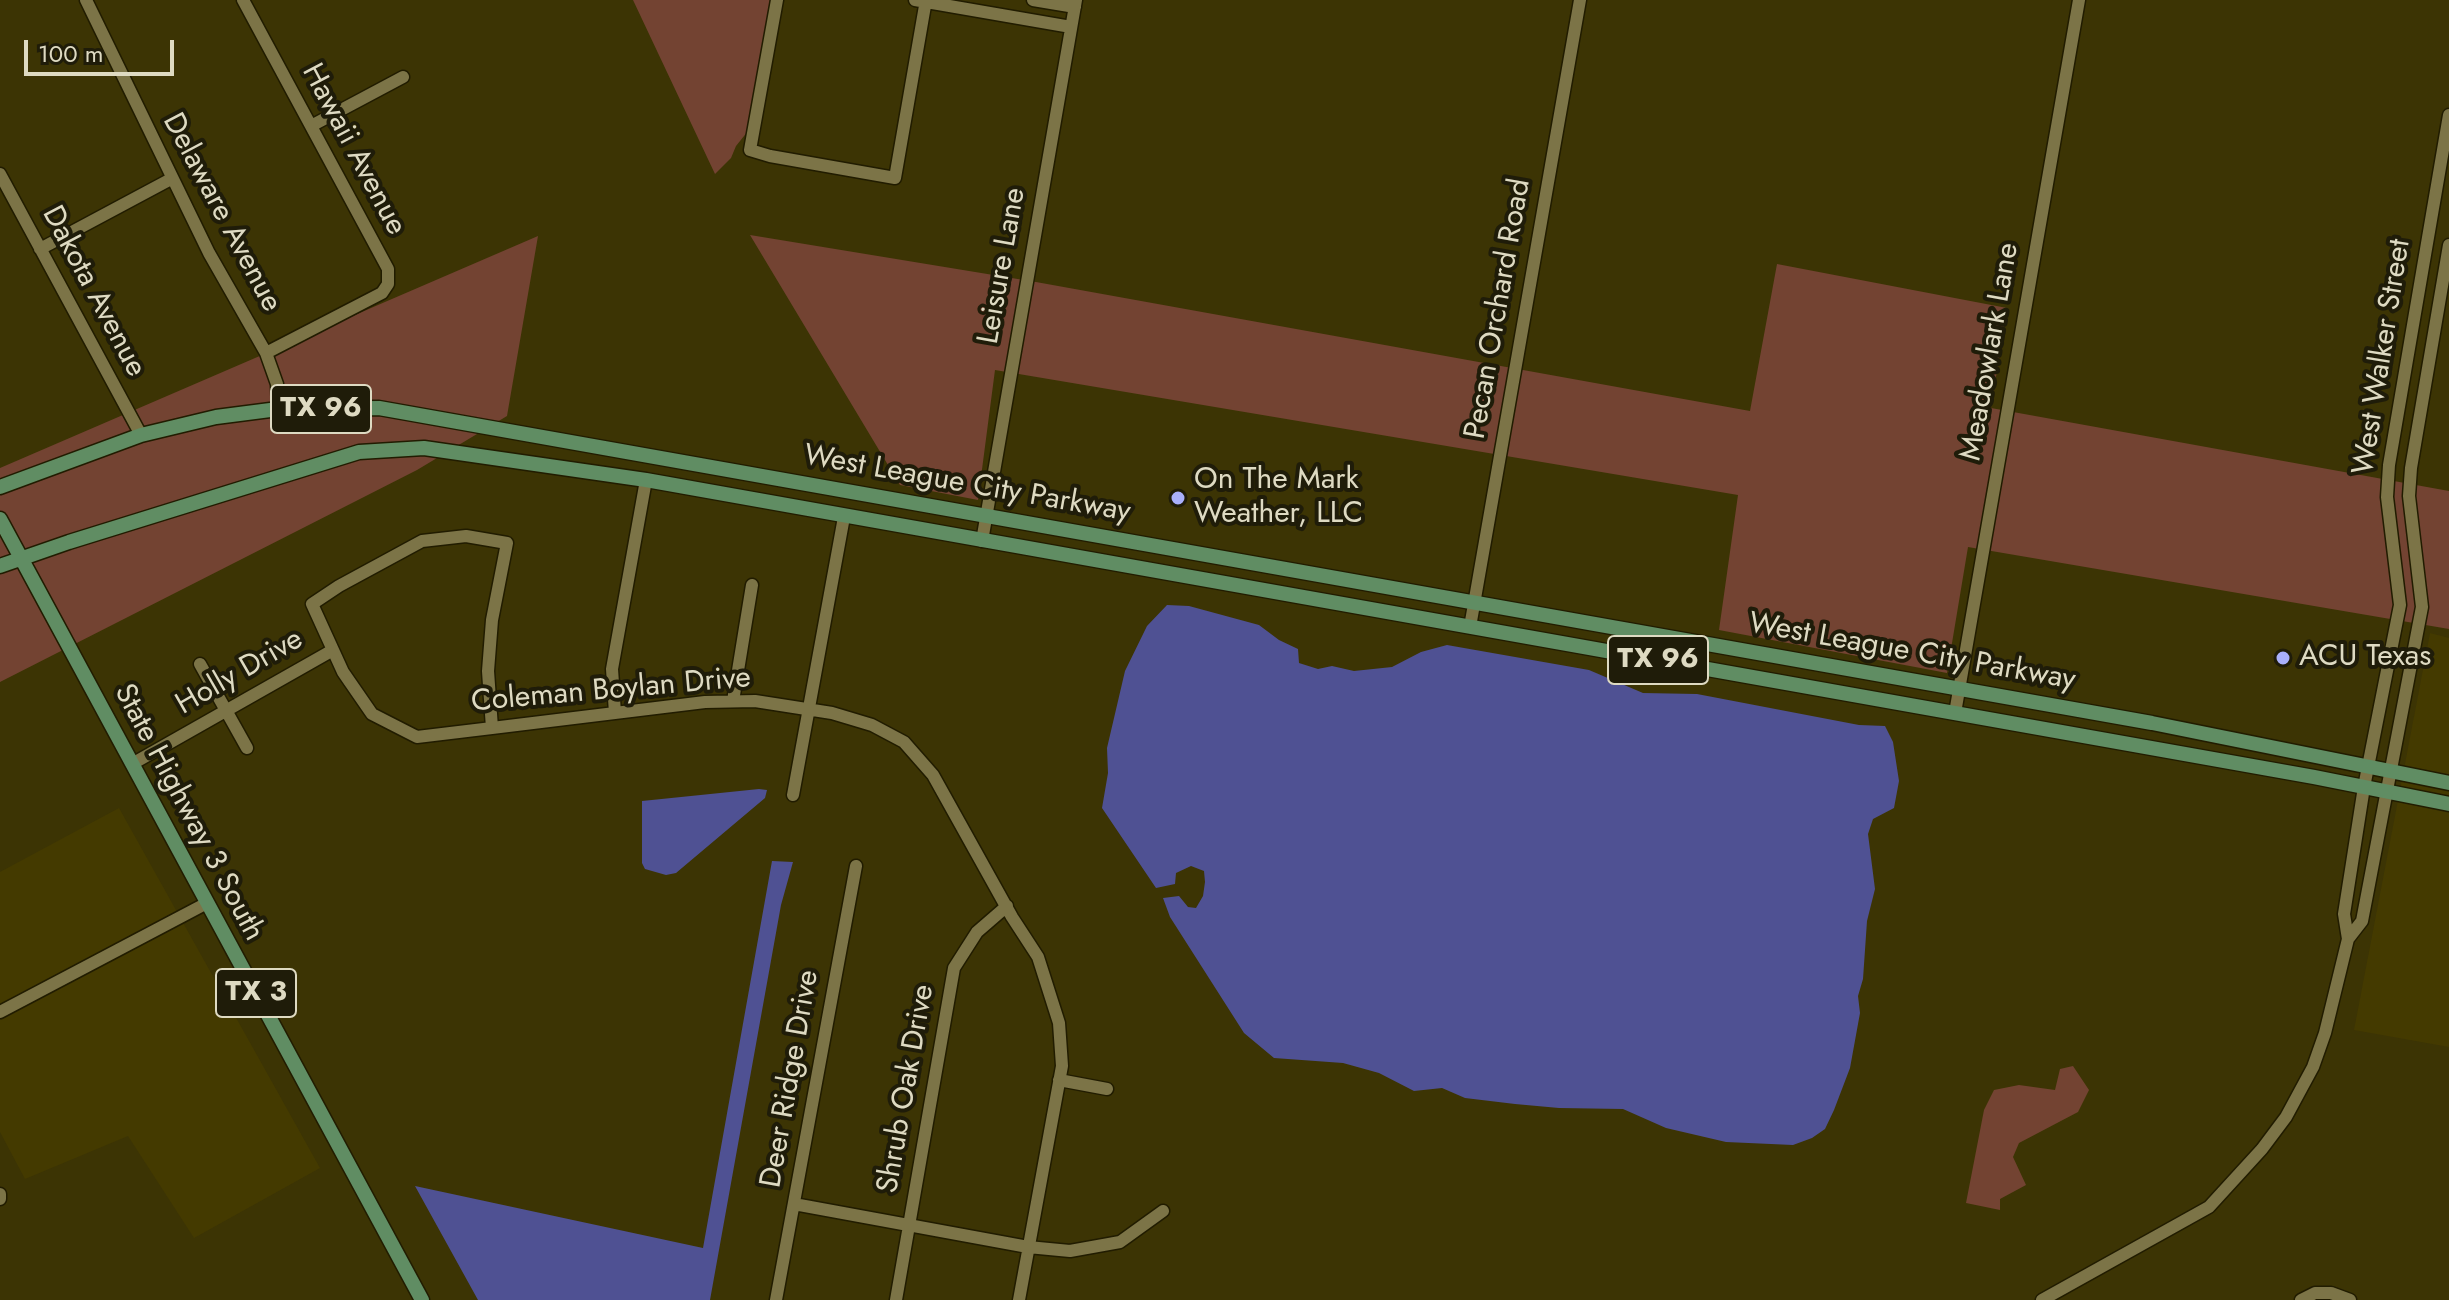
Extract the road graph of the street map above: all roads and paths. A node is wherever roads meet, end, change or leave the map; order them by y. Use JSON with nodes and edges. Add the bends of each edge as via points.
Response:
{"nodes":[{"id":1,"x":86,"y":0,"type":"edge"},
{"id":2,"x":243,"y":0,"type":"edge"},
{"id":3,"x":777,"y":0,"type":"edge"},
{"id":4,"x":1033,"y":0,"type":"edge"},
{"id":5,"x":1580,"y":0,"type":"edge"},
{"id":6,"x":2079,"y":0,"type":"edge"},
{"id":7,"x":922,"y":1,"type":"edge"},
{"id":8,"x":1076,"y":4,"type":"edge"},
{"id":9,"x":1071,"y":27,"type":"junction"},
{"id":10,"x":403,"y":77,"type":"dead end"},
{"id":11,"x":2449,"y":115,"type":"edge"},
{"id":12,"x":311,"y":126,"type":"junction"},
{"id":13,"x":0,"y":174,"type":"edge"},
{"id":14,"x":171,"y":179,"type":"junction"},
{"id":15,"x":2449,"y":245,"type":"edge"},
{"id":16,"x":40,"y":249,"type":"junction"},
{"id":17,"x":266,"y":353,"type":"junction"},
{"id":18,"x":278,"y":409,"type":"junction"},
{"id":19,"x":141,"y":435,"type":"junction"},
{"id":20,"x":651,"y":455,"type":"junction"},
{"id":21,"x":646,"y":480,"type":"junction"},
{"id":22,"x":0,"y":487,"type":"edge"},
{"id":23,"x":986,"y":515,"type":"junction"},
{"id":24,"x":844,"y":517,"type":"junction"},
{"id":25,"x":0,"y":519,"type":"edge"},
{"id":26,"x":982,"y":541,"type":"junction"},
{"id":27,"x":21,"y":559,"type":"junction"},
{"id":28,"x":0,"y":566,"type":"edge"},
{"id":29,"x":752,"y":585,"type":"dead end"},
{"id":30,"x":1474,"y":601,"type":"junction"},
{"id":31,"x":1470,"y":627,"type":"junction"},
{"id":32,"x":333,"y":650,"type":"junction"},
{"id":33,"x":200,"y":664,"type":"dead end"},
{"id":34,"x":1958,"y":688,"type":"junction"},
{"id":35,"x":733,"y":701,"type":"junction"},
{"id":36,"x":808,"y":708,"type":"junction"},
{"id":37,"x":225,"y":711,"type":"junction"},
{"id":38,"x":615,"y":713,"type":"junction"},
{"id":39,"x":1955,"y":713,"type":"junction"},
{"id":40,"x":492,"y":728,"type":"junction"},
{"id":41,"x":247,"y":748,"type":"dead end"},
{"id":42,"x":132,"y":764,"type":"junction"},
{"id":43,"x":2368,"y":767,"type":"junction"},
{"id":44,"x":2390,"y":771,"type":"junction"},
{"id":45,"x":2449,"y":783,"type":"edge"},
{"id":46,"x":2364,"y":787,"type":"junction"},
{"id":47,"x":2387,"y":791,"type":"junction"},
{"id":48,"x":793,"y":795,"type":"dead end"},
{"id":49,"x":2449,"y":804,"type":"edge"},
{"id":50,"x":856,"y":866,"type":"dead end"},
{"id":51,"x":207,"y":903,"type":"junction"},
{"id":52,"x":1007,"y":906,"type":"junction"},
{"id":53,"x":2348,"y":939,"type":"junction"},
{"id":54,"x":0,"y":1012,"type":"edge"},
{"id":55,"x":1059,"y":1080,"type":"junction"},
{"id":56,"x":1107,"y":1089,"type":"dead end"},
{"id":57,"x":794,"y":1204,"type":"junction"},
{"id":58,"x":1163,"y":1211,"type":"dead end"},
{"id":59,"x":909,"y":1225,"type":"junction"},
{"id":60,"x":1028,"y":1247,"type":"junction"},
{"id":61,"x":422,"y":1300,"type":"edge"},
{"id":62,"x":776,"y":1300,"type":"edge"},
{"id":63,"x":896,"y":1300,"type":"edge"},
{"id":64,"x":1019,"y":1300,"type":"edge"},
{"id":65,"x":2042,"y":1300,"type":"edge"},
{"id":66,"x":2301,"y":1300,"type":"edge"},
{"id":67,"x":2350,"y":1300,"type":"edge"}],
"edges":[{"from":1,"to":14,"type":"street","name":"Delaware Avenue"},
{"from":2,"to":12,"type":"street","name":"Hawaii Avenue"},
{"from":3,"to":7,"type":"street","via":[[750,150],[895,178]]},
{"from":4,"to":8,"type":"street"},
{"from":5,"to":30,"type":"street","name":"Pecan Orchard Road"},
{"from":6,"to":34,"type":"street","name":"Meadowlark Lane"},
{"from":7,"to":9,"type":"street"},
{"from":8,"to":9,"type":"street","name":"Leisure Lane"},
{"from":9,"to":23,"type":"street","name":"Leisure Lane"},
{"from":10,"to":12,"type":"street"},
{"from":11,"to":43,"type":"street","name":"West Walker Street","via":[[2389,465],[2387,497],[2400,605]]},
{"from":12,"to":17,"type":"street","name":"Hawaii Avenue","via":[[388,269],[388,284],[382,293]]},
{"from":13,"to":16,"type":"street","name":"Dakota Avenue"},
{"from":14,"to":16,"type":"street"},
{"from":14,"to":17,"type":"street","name":"Delaware Avenue"},
{"from":15,"to":44,"type":"street","name":"West Walker Street","via":[[2411,468],[2422,607]]},
{"from":16,"to":19,"type":"street","name":"Dakota Avenue"},
{"from":17,"to":18,"type":"street","name":"Delaware Avenue","via":[[277,384]]},
{"from":18,"to":19,"type":"main road","name":"West League City Parkway","number":"TX 96"},
{"from":18,"to":20,"type":"main road","name":"West League City Parkway","number":"TX 96","via":[[379,408]]},
{"from":19,"to":22,"type":"main road","name":"West League City Parkway","number":"TX 96"},
{"from":20,"to":21,"type":"main road"},
{"from":20,"to":23,"type":"main road","name":"West League City Parkway","number":"TX 96"},
{"from":21,"to":24,"type":"main road","name":"West League City Parkway","number":"TX 96"},
{"from":21,"to":27,"type":"main road","name":"West League City Parkway","number":"TX 96","via":[[424,448],[359,452]]},
{"from":21,"to":38,"type":"street","via":[[612,669]]},
{"from":23,"to":26,"type":"street","name":"Leisure Lane"},
{"from":23,"to":30,"type":"main road","name":"West League City Parkway","number":"TX 96"},
{"from":24,"to":26,"type":"main road","name":"West League City Parkway","number":"TX 96"},
{"from":24,"to":36,"type":"street"},
{"from":25,"to":27,"type":"main road","name":"State Highway 3 South","number":"TX 3"},
{"from":26,"to":31,"type":"main road","name":"West League City Parkway","number":"TX 96"},
{"from":27,"to":28,"type":"main road","number":"TX 96"},
{"from":27,"to":42,"type":"main road","name":"State Highway 3 South","number":"TX 3"},
{"from":29,"to":35,"type":"street"},
{"from":30,"to":31,"type":"street","name":"Pecan Orchard Road"},
{"from":30,"to":34,"type":"main road","name":"West League City Parkway","number":"TX 96"},
{"from":31,"to":39,"type":"main road","name":"West League City Parkway","number":"TX 96"},
{"from":32,"to":37,"type":"street","name":"Holly Drive"},
{"from":32,"to":40,"type":"street","name":"Coleman Boylan Drive","via":[[372,714],[396,728],[417,737]]},
{"from":32,"to":40,"type":"street","name":"Coleman Boylan Drive","via":[[312,604],[339,586],[422,541],[466,536],[507,543],[492,620]]},
{"from":33,"to":37,"type":"street"},
{"from":34,"to":39,"type":"street","name":"Meadowlark Lane"},
{"from":34,"to":43,"type":"main road","name":"West League City Parkway","number":"TX 96"},
{"from":35,"to":36,"type":"street","name":"Coleman Boylan Drive"},
{"from":35,"to":38,"type":"street","name":"Coleman Boylan Drive"},
{"from":36,"to":48,"type":"street"},
{"from":36,"to":52,"type":"street","name":"Coleman Boylan Drive","via":[[872,725],[904,742],[933,775]]},
{"from":37,"to":41,"type":"street"},
{"from":37,"to":42,"type":"street","name":"Holly Drive"},
{"from":38,"to":40,"type":"street","name":"Coleman Boylan Drive"},
{"from":39,"to":46,"type":"main road","name":"West League City Parkway","number":"TX 96"},
{"from":42,"to":51,"type":"main road","name":"State Highway 3 South","number":"TX 3"},
{"from":43,"to":44,"type":"main road","name":"West League City Parkway","number":"TX 96"},
{"from":43,"to":46,"type":"street","name":"West Walker Street"},
{"from":44,"to":45,"type":"main road","name":"West League City Parkway","number":"TX 96"},
{"from":44,"to":47,"type":"street","name":"West Walker Street"},
{"from":46,"to":47,"type":"main road","name":"West League City Parkway","number":"TX 96"},
{"from":46,"to":53,"type":"street","name":"West Walker Street","via":[[2344,914]]},
{"from":47,"to":49,"type":"main road","name":"West League City Parkway","number":"TX 96"},
{"from":47,"to":53,"type":"street","name":"West Walker Street","via":[[2362,921]]},
{"from":50,"to":57,"type":"street","name":"Deer Ridge Drive"},
{"from":51,"to":54,"type":"street"},
{"from":51,"to":61,"type":"main road","name":"State Highway 3 South","number":"TX 3"},
{"from":52,"to":55,"type":"street","name":"Coleman Boylan Drive","via":[[1038,957],[1059,1023]]},
{"from":52,"to":59,"type":"street","name":"Shrub Oak Drive","via":[[977,932],[954,968]]},
{"from":53,"to":65,"type":"street","name":"West Walker Street","via":[[2313,1067],[2262,1149],[2209,1207]]},
{"from":55,"to":56,"type":"street"},
{"from":55,"to":60,"type":"street","name":"Coleman Boylan Drive"},
{"from":57,"to":59,"type":"street"},
{"from":57,"to":62,"type":"street","name":"Deer Ridge Drive"},
{"from":58,"to":60,"type":"street","via":[[1120,1242],[1070,1251]]},
{"from":59,"to":60,"type":"street"},
{"from":59,"to":63,"type":"street","name":"Shrub Oak Drive"},
{"from":60,"to":64,"type":"street","name":"Coleman Boylan Drive"},
{"from":66,"to":67,"type":"street","via":[[2331,1293]]}]}
